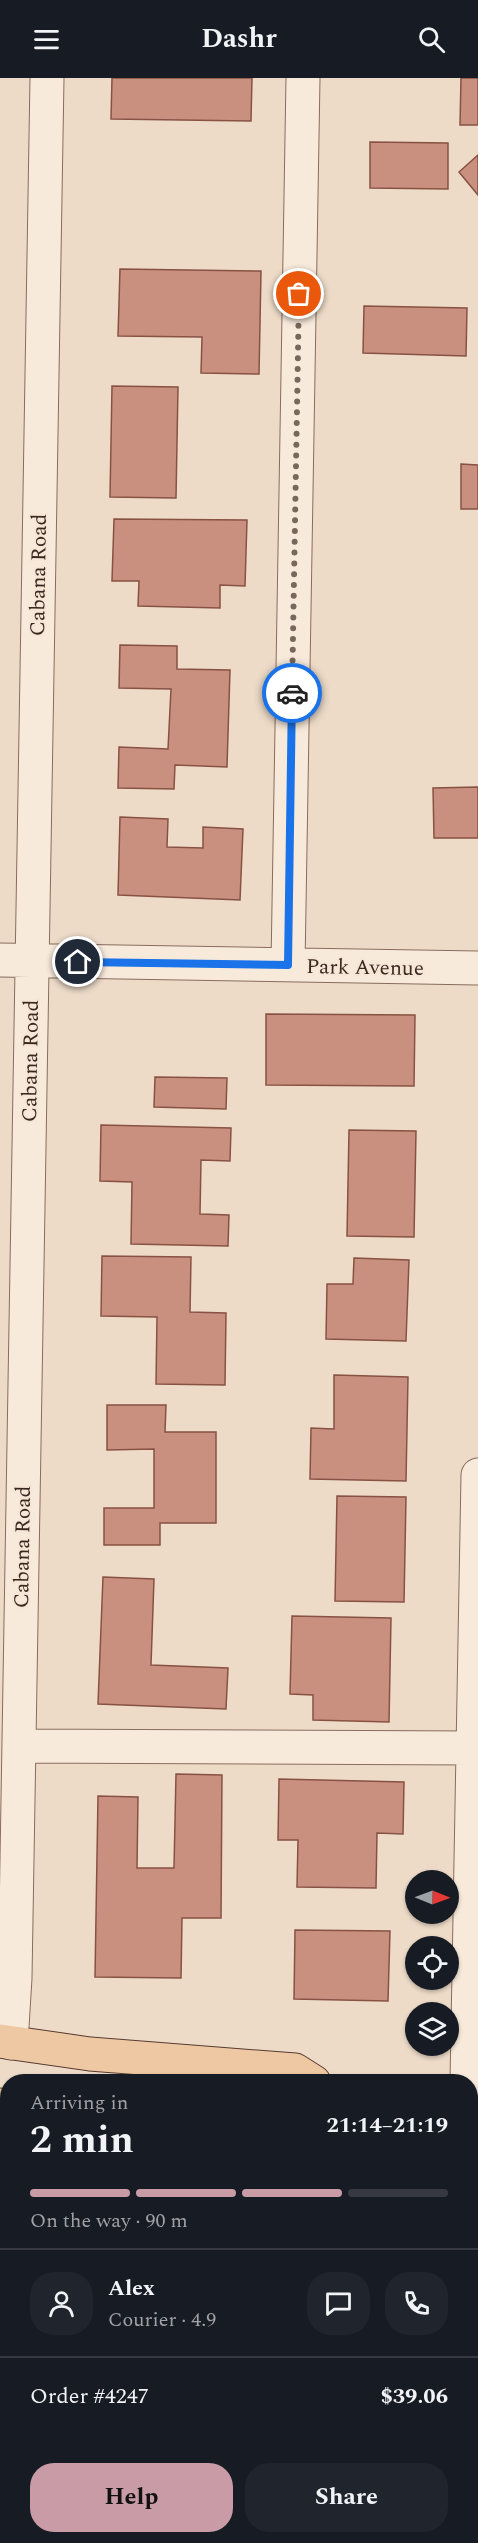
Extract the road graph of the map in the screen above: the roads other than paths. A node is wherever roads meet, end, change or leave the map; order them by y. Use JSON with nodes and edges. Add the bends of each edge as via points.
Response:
{"nodes":[{"id":1,"x":47,"y":78,"type":"edge"},
{"id":2,"x":303,"y":78,"type":"edge"},
{"id":3,"x":16,"y":960,"type":"edge"},
{"id":4,"x":288,"y":965,"type":"junction"},
{"id":5,"x":478,"y":969,"type":"edge"},
{"id":6,"x":478,"y":1474,"type":"edge"},
{"id":7,"x":20,"y":1746,"type":"junction"},
{"id":8,"x":474,"y":1748,"type":"junction"},
{"id":9,"x":5,"y":2042,"type":"edge"},
{"id":10,"x":301,"y":2074,"type":"edge"},
{"id":11,"x":467,"y":2074,"type":"edge"}],
"edges":[{"from":1,"to":3,"type":"street","name":"Cabana Road"},
{"from":2,"to":4,"type":"street"},
{"from":3,"to":4,"type":"street","name":"Park Avenue"},
{"from":3,"to":7,"type":"street","name":"Cabana Road"},
{"from":4,"to":5,"type":"street","name":"Park Avenue"},
{"from":6,"to":8,"type":"street"},
{"from":7,"to":8,"type":"street"},
{"from":7,"to":9,"type":"street","name":"Cabana Road","via":[[15,1978]]},
{"from":8,"to":11,"type":"street"},
{"from":9,"to":10,"type":"main road","via":[[90,2054],[295,2070]]}]}
